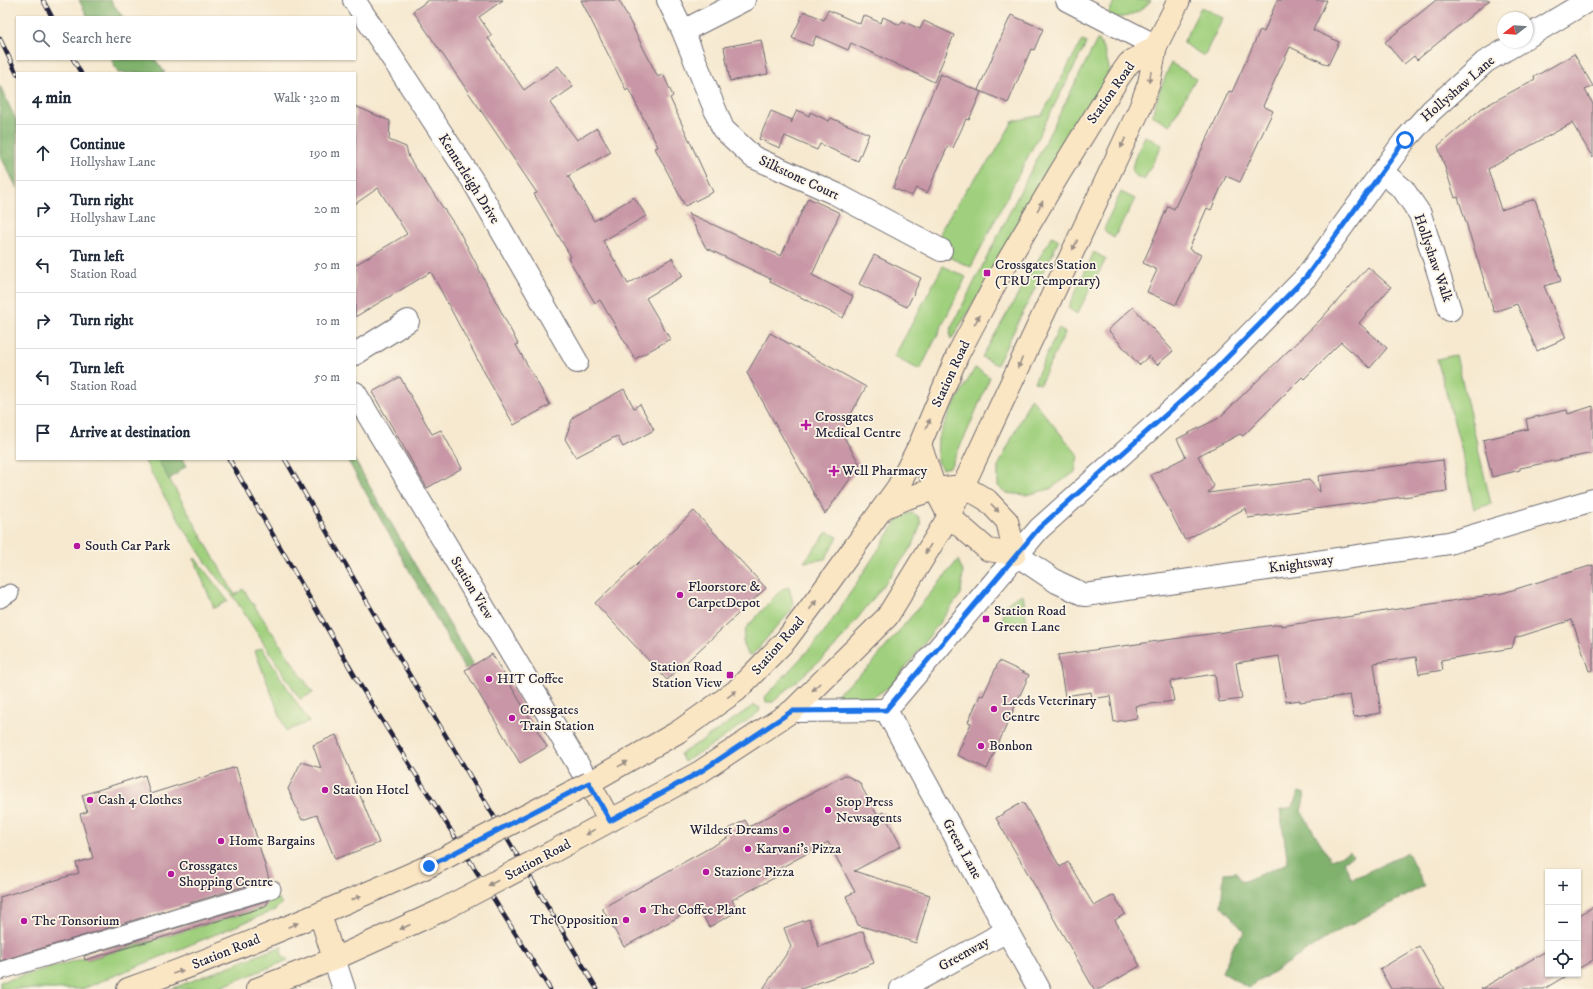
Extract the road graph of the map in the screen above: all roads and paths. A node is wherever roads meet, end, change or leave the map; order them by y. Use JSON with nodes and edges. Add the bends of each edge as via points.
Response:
{"nodes":[{"id":1,"x":354,"y":0,"type":"edge"},
{"id":2,"x":668,"y":0,"type":"edge"},
{"id":3,"x":744,"y":0,"type":"edge"},
{"id":4,"x":1067,"y":0,"type":"edge"},
{"id":5,"x":1179,"y":0,"type":"edge"},
{"id":6,"x":1590,"y":0,"type":"edge"},
{"id":7,"x":684,"y":31,"type":"junction"},
{"id":8,"x":1533,"y":33,"type":"edge"},
{"id":9,"x":1156,"y":46,"type":"junction"},
{"id":10,"x":1509,"y":48,"type":"edge"},
{"id":11,"x":1382,"y":172,"type":"junction"},
{"id":12,"x":941,"y":250,"type":"dead end"},
{"id":13,"x":1450,"y":310,"type":"dead end"},
{"id":14,"x":408,"y":321,"type":"dead end"},
{"id":15,"x":356,"y":353,"type":"edge"},
{"id":16,"x":577,"y":362,"type":"dead end"},
{"id":17,"x":356,"y":396,"type":"edge"},
{"id":18,"x":920,"y":444,"type":"junction"},
{"id":19,"x":963,"y":486,"type":"junction"},
{"id":20,"x":935,"y":489,"type":"junction"},
{"id":21,"x":1593,"y":500,"type":"edge"},
{"id":22,"x":884,"y":508,"type":"junction"},
{"id":23,"x":949,"y":516,"type":"junction"},
{"id":24,"x":1015,"y":554,"type":"junction"},
{"id":25,"x":886,"y":710,"type":"junction"},
{"id":26,"x":792,"y":711,"type":"junction"},
{"id":27,"x":589,"y":783,"type":"junction"},
{"id":28,"x":610,"y":821,"type":"junction"},
{"id":29,"x":272,"y":889,"type":"dead end"},
{"id":30,"x":320,"y":914,"type":"junction"},
{"id":31,"x":1007,"y":931,"type":"junction"},
{"id":32,"x":334,"y":959,"type":"junction"},
{"id":33,"x":0,"y":971,"type":"edge"},
{"id":34,"x":128,"y":989,"type":"edge"},
{"id":35,"x":257,"y":989,"type":"edge"},
{"id":36,"x":344,"y":989,"type":"edge"},
{"id":37,"x":901,"y":989,"type":"edge"},
{"id":38,"x":1039,"y":989,"type":"edge"}],
"edges":[{"from":1,"to":16,"type":"street","name":"Kennerleigh Drive","via":[[473,181]]},
{"from":2,"to":7,"type":"street","name":"Silkstone Court"},
{"from":3,"to":7,"type":"street"},
{"from":4,"to":9,"type":"street"},
{"from":5,"to":9,"type":"main road"},
{"from":6,"to":8,"type":"street"},
{"from":7,"to":12,"type":"street","name":"Silkstone Court","via":[[723,129],[753,157],[836,194]]},
{"from":18,"to":9,"type":"main road","name":"Station Road","one_way":true,"via":[[958,354],[1002,270],[1055,180],[1129,63]]},
{"from":9,"to":19,"type":"main road","name":"Station Road","one_way":true,"via":[[1149,83],[1140,108]]},
{"from":10,"to":11,"type":"street","name":"Hollyshaw Lane","via":[[1485,62],[1431,111],[1405,140]]},
{"from":11,"to":13,"type":"street","name":"Hollyshaw Walk","via":[[1403,189],[1420,214]]},
{"from":11,"to":24,"type":"street","name":"Hollyshaw Lane","via":[[1306,277],[1207,378],[1054,514]]},
{"from":14,"to":15,"type":"street"},
{"from":17,"to":27,"type":"street","name":"Station View"},
{"from":18,"to":20,"type":"main road"},
{"from":18,"to":22,"type":"main road","name":"Station Road"},
{"from":19,"to":20,"type":"main road"},
{"from":19,"to":23,"type":"main road","name":"Station Road"},
{"from":19,"to":24,"type":"main road","one_way":true,"via":[[987,500],[1007,521]]},
{"from":20,"to":22,"type":"main road"},
{"from":20,"to":23,"type":"main road"},
{"from":21,"to":24,"type":"street","name":"Knightsway","via":[[1449,543],[1085,595],[1056,582]]},
{"from":27,"to":22,"type":"main road","name":"Station Road","one_way":true,"via":[[678,732],[736,691],[786,640]]},
{"from":23,"to":24,"type":"main road","via":[[988,550]]},
{"from":23,"to":26,"type":"main road","name":"Station Road","one_way":true,"via":[[887,617]]},
{"from":24,"to":25,"type":"street","name":"Hollyshaw Lane"},
{"from":25,"to":26,"type":"street"},
{"from":25,"to":31,"type":"street","name":"Green Lane"},
{"from":26,"to":28,"type":"main road","name":"Station Road","via":[[700,772]]},
{"from":27,"to":28,"type":"main road"},
{"from":30,"to":27,"type":"main road","name":"Station Road","one_way":true,"bridge":true,"via":[[429,866]]},
{"from":28,"to":32,"type":"main road","name":"Station Road","one_way":true,"bridge":true,"via":[[440,911]]},
{"from":29,"to":33,"type":"street"},
{"from":30,"to":32,"type":"main road"},
{"from":34,"to":30,"type":"main road","name":"Station Road","one_way":true},
{"from":31,"to":37,"type":"street","name":"Greenway"},
{"from":31,"to":38,"type":"street","name":"Green Lane"},
{"from":32,"to":35,"type":"main road","name":"Station Road"},
{"from":32,"to":36,"type":"street"}]}
